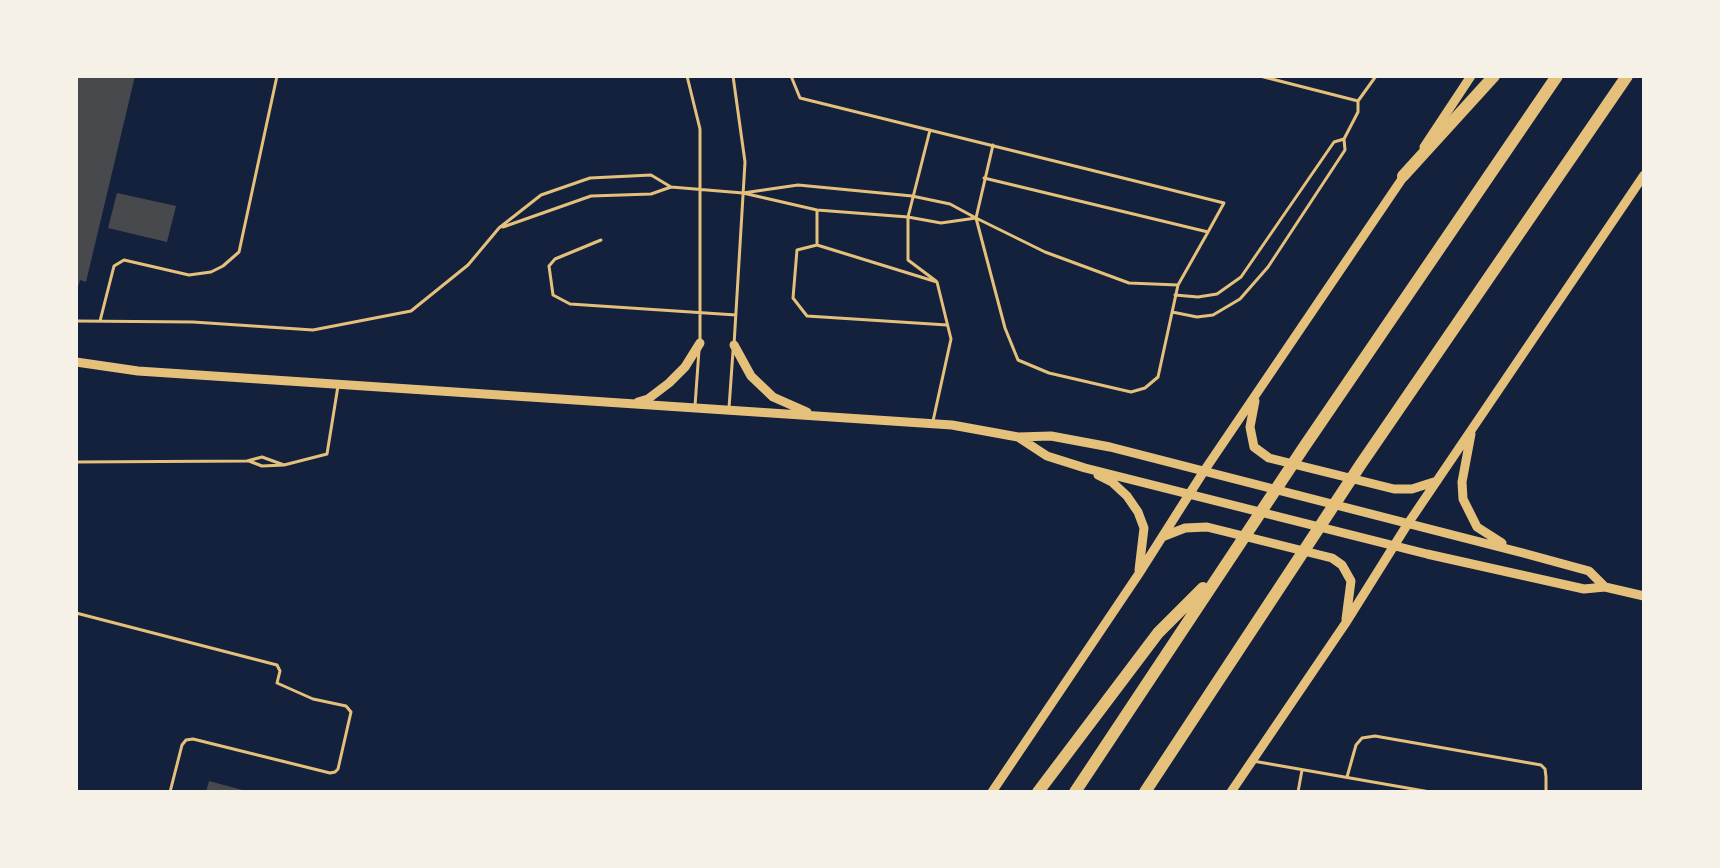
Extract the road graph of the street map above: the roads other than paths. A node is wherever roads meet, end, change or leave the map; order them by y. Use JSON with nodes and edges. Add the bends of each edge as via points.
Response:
{"nodes":[{"id":1,"x":277,"y":76,"type":"edge"},
{"id":2,"x":687,"y":76,"type":"edge"},
{"id":3,"x":733,"y":76,"type":"edge"},
{"id":4,"x":791,"y":76,"type":"edge"},
{"id":5,"x":1260,"y":76,"type":"edge"},
{"id":6,"x":1376,"y":76,"type":"edge"},
{"id":7,"x":1471,"y":76,"type":"edge"},
{"id":8,"x":1494,"y":76,"type":"edge"},
{"id":9,"x":1557,"y":76,"type":"edge"},
{"id":10,"x":1627,"y":76,"type":"edge"},
{"id":11,"x":1358,"y":101,"type":"junction"},
{"id":12,"x":930,"y":130,"type":"junction"},
{"id":13,"x":1344,"y":139,"type":"junction"},
{"id":14,"x":993,"y":145,"type":"junction"},
{"id":15,"x":1644,"y":175,"type":"edge"},
{"id":16,"x":1403,"y":176,"type":"junction"},
{"id":17,"x":984,"y":178,"type":"junction"},
{"id":18,"x":671,"y":187,"type":"junction"},
{"id":19,"x":1640,"y":188,"type":"edge"},
{"id":20,"x":701,"y":189,"type":"junction"},
{"id":21,"x":743,"y":193,"type":"junction"},
{"id":22,"x":912,"y":196,"type":"junction"},
{"id":23,"x":817,"y":210,"type":"junction"},
{"id":24,"x":908,"y":217,"type":"junction"},
{"id":25,"x":976,"y":218,"type":"junction"},
{"id":26,"x":499,"y":228,"type":"junction"},
{"id":27,"x":1208,"y":232,"type":"junction"},
{"id":28,"x":601,"y":240,"type":"dead end"},
{"id":29,"x":817,"y":245,"type":"junction"},
{"id":30,"x":937,"y":282,"type":"junction"},
{"id":31,"x":1178,"y":285,"type":"junction"},
{"id":32,"x":1176,"y":295,"type":"junction"},
{"id":33,"x":1172,"y":312,"type":"junction"},
{"id":34,"x":700,"y":313,"type":"junction"},
{"id":35,"x":736,"y":315,"type":"junction"},
{"id":36,"x":76,"y":321,"type":"edge"},
{"id":37,"x":100,"y":321,"type":"junction"},
{"id":38,"x":947,"y":325,"type":"junction"},
{"id":39,"x":700,"y":343,"type":"junction"},
{"id":40,"x":734,"y":345,"type":"junction"},
{"id":41,"x":76,"y":362,"type":"edge"},
{"id":42,"x":338,"y":384,"type":"junction"},
{"id":43,"x":1256,"y":396,"type":"junction"},
{"id":44,"x":632,"y":404,"type":"junction"},
{"id":45,"x":695,"y":406,"type":"junction"},
{"id":46,"x":729,"y":409,"type":"junction"},
{"id":47,"x":814,"y":416,"type":"junction"},
{"id":48,"x":932,"y":423,"type":"junction"},
{"id":49,"x":1472,"y":429,"type":"junction"},
{"id":50,"x":1018,"y":437,"type":"junction"},
{"id":51,"x":248,"y":461,"type":"junction"},
{"id":52,"x":76,"y":462,"type":"edge"},
{"id":53,"x":284,"y":465,"type":"junction"},
{"id":54,"x":1085,"y":468,"type":"junction"},
{"id":55,"x":1204,"y":471,"type":"junction"},
{"id":56,"x":1437,"y":481,"type":"junction"},
{"id":57,"x":1190,"y":494,"type":"junction"},
{"id":58,"x":1407,"y":525,"type":"junction"},
{"id":59,"x":1162,"y":537,"type":"junction"},
{"id":60,"x":1394,"y":546,"type":"junction"},
{"id":61,"x":1523,"y":553,"type":"junction"},
{"id":62,"x":1223,"y":568,"type":"junction"},
{"id":63,"x":1138,"y":575,"type":"junction"},
{"id":64,"x":1605,"y":587,"type":"junction"},
{"id":65,"x":1644,"y":596,"type":"edge"},
{"id":66,"x":76,"y":613,"type":"edge"},
{"id":67,"x":1345,"y":624,"type":"junction"},
{"id":68,"x":1251,"y":760,"type":"junction"},
{"id":69,"x":1303,"y":769,"type":"junction"},
{"id":70,"x":1347,"y":777,"type":"junction"},
{"id":71,"x":170,"y":792,"type":"edge"},
{"id":72,"x":992,"y":792,"type":"edge"},
{"id":73,"x":1038,"y":792,"type":"edge"},
{"id":74,"x":1075,"y":792,"type":"edge"},
{"id":75,"x":1145,"y":792,"type":"edge"},
{"id":76,"x":1231,"y":792,"type":"edge"},
{"id":77,"x":1298,"y":792,"type":"edge"},
{"id":78,"x":1430,"y":792,"type":"edge"},
{"id":79,"x":1546,"y":792,"type":"edge"}],
"edges":[{"from":1,"to":37,"type":"lane","via":[[239,252],[211,272],[189,274],[124,260],[114,266]]},
{"from":2,"to":20,"type":"lane","via":[[700,129]]},
{"from":3,"to":21,"type":"lane","via":[[745,162]]},
{"from":4,"to":12,"type":"lane","via":[[800,98]]},
{"from":5,"to":11,"type":"lane"},
{"from":6,"to":11,"type":"lane"},
{"from":7,"to":16,"type":"main road"},
{"from":8,"to":16,"type":"highway"},
{"from":9,"to":62,"type":"highway"},
{"from":10,"to":75,"type":"highway","via":[[1361,464]]},
{"from":11,"to":13,"type":"lane","via":[[1358,112]]},
{"from":12,"to":14,"type":"lane"},
{"from":12,"to":22,"type":"lane"},
{"from":13,"to":32,"type":"lane","via":[[1334,142],[1241,277],[1217,294]]},
{"from":13,"to":33,"type":"lane","via":[[1345,150],[1268,267],[1240,299],[1213,315],[1197,317]]},
{"from":14,"to":17,"type":"lane"},
{"from":14,"to":27,"type":"lane","via":[[1224,203]]},
{"from":15,"to":19,"type":"main road"},
{"from":16,"to":43,"type":"main road"},
{"from":17,"to":25,"type":"lane"},
{"from":17,"to":27,"type":"lane"},
{"from":18,"to":20,"type":"lane"},
{"from":18,"to":26,"type":"lane","via":[[651,194],[591,196]]},
{"from":18,"to":26,"type":"lane","via":[[651,175],[590,178],[541,195]]},
{"from":19,"to":49,"type":"main road"},
{"from":20,"to":21,"type":"lane"},
{"from":20,"to":34,"type":"lane"},
{"from":21,"to":22,"type":"lane","via":[[798,185]]},
{"from":21,"to":23,"type":"lane"},
{"from":21,"to":35,"type":"lane"},
{"from":22,"to":24,"type":"lane"},
{"from":22,"to":25,"type":"lane","via":[[950,204]]},
{"from":23,"to":24,"type":"lane"},
{"from":23,"to":29,"type":"lane"},
{"from":24,"to":25,"type":"lane","via":[[941,222]]},
{"from":24,"to":30,"type":"lane","via":[[908,260]]},
{"from":25,"to":31,"type":"lane","via":[[1046,252],[1129,283]]},
{"from":25,"to":33,"type":"lane","via":[[1005,328],[1018,360],[1048,373],[1131,392],[1145,388],[1158,377]]},
{"from":26,"to":37,"type":"lane","via":[[468,265],[411,311],[314,330]]},
{"from":27,"to":31,"type":"lane"},
{"from":28,"to":34,"type":"lane","via":[[555,259],[549,266],[553,295],[570,303]]},
{"from":29,"to":30,"type":"lane"},
{"from":29,"to":38,"type":"lane","via":[[797,250],[793,298],[807,316]]},
{"from":30,"to":38,"type":"lane"},
{"from":31,"to":32,"type":"lane"},
{"from":32,"to":33,"type":"lane"},
{"from":34,"to":35,"type":"lane"},
{"from":34,"to":39,"type":"lane"},
{"from":35,"to":40,"type":"lane"},
{"from":36,"to":37,"type":"lane"},
{"from":38,"to":48,"type":"lane","via":[[951,339]]},
{"from":39,"to":44,"type":"main road","via":[[669,383],[648,399]]},
{"from":39,"to":45,"type":"lane"},
{"from":40,"to":46,"type":"lane"},
{"from":40,"to":47,"type":"main road","via":[[751,376],[773,398]]},
{"from":41,"to":42,"type":"main road","via":[[138,372]]},
{"from":42,"to":44,"type":"main road"},
{"from":42,"to":53,"type":"lane","via":[[327,454]]},
{"from":43,"to":55,"type":"main road"},
{"from":43,"to":56,"type":"main road","via":[[1250,427],[1254,447],[1269,458],[1394,489],[1412,489]]},
{"from":44,"to":45,"type":"main road"},
{"from":45,"to":46,"type":"main road"},
{"from":46,"to":47,"type":"main road"},
{"from":47,"to":48,"type":"main road"},
{"from":48,"to":50,"type":"main road"},
{"from":49,"to":56,"type":"main road"},
{"from":49,"to":61,"type":"main road","via":[[1462,482],[1464,504],[1477,527]]},
{"from":50,"to":54,"type":"main road","via":[[1047,456]]},
{"from":50,"to":55,"type":"main road","via":[[1051,436]]},
{"from":51,"to":52,"type":"lane"},
{"from":51,"to":53,"type":"lane","via":[[261,466]]},
{"from":51,"to":53,"type":"lane","via":[[262,457]]},
{"from":54,"to":57,"type":"main road"},
{"from":54,"to":63,"type":"main road","via":[[1112,482],[1138,512],[1144,528]]},
{"from":55,"to":57,"type":"main road"},
{"from":55,"to":58,"type":"main road"},
{"from":56,"to":58,"type":"main road"},
{"from":57,"to":59,"type":"main road"},
{"from":57,"to":60,"type":"main road"},
{"from":58,"to":60,"type":"main road"},
{"from":58,"to":61,"type":"main road"},
{"from":59,"to":63,"type":"main road"},
{"from":59,"to":67,"type":"main road","via":[[1185,528],[1207,527],[1332,558],[1342,565],[1351,581]]},
{"from":60,"to":64,"type":"main road","via":[[1584,589]]},
{"from":60,"to":67,"type":"main road"},
{"from":61,"to":64,"type":"main road","via":[[1589,571]]},
{"from":62,"to":73,"type":"highway","via":[[1158,633]]},
{"from":62,"to":74,"type":"highway"},
{"from":63,"to":72,"type":"main road"},
{"from":64,"to":65,"type":"main road"},
{"from":66,"to":71,"type":"lane","via":[[277,665],[277,683],[313,699],[346,706],[351,712],[335,772],[193,739],[182,745]]},
{"from":67,"to":68,"type":"main road"},
{"from":68,"to":69,"type":"lane"},
{"from":68,"to":76,"type":"main road"},
{"from":69,"to":70,"type":"lane"},
{"from":69,"to":77,"type":"lane"},
{"from":70,"to":78,"type":"lane"},
{"from":70,"to":79,"type":"lane","via":[[1356,745],[1362,738],[1375,736],[1541,765],[1545,769]]}]}
